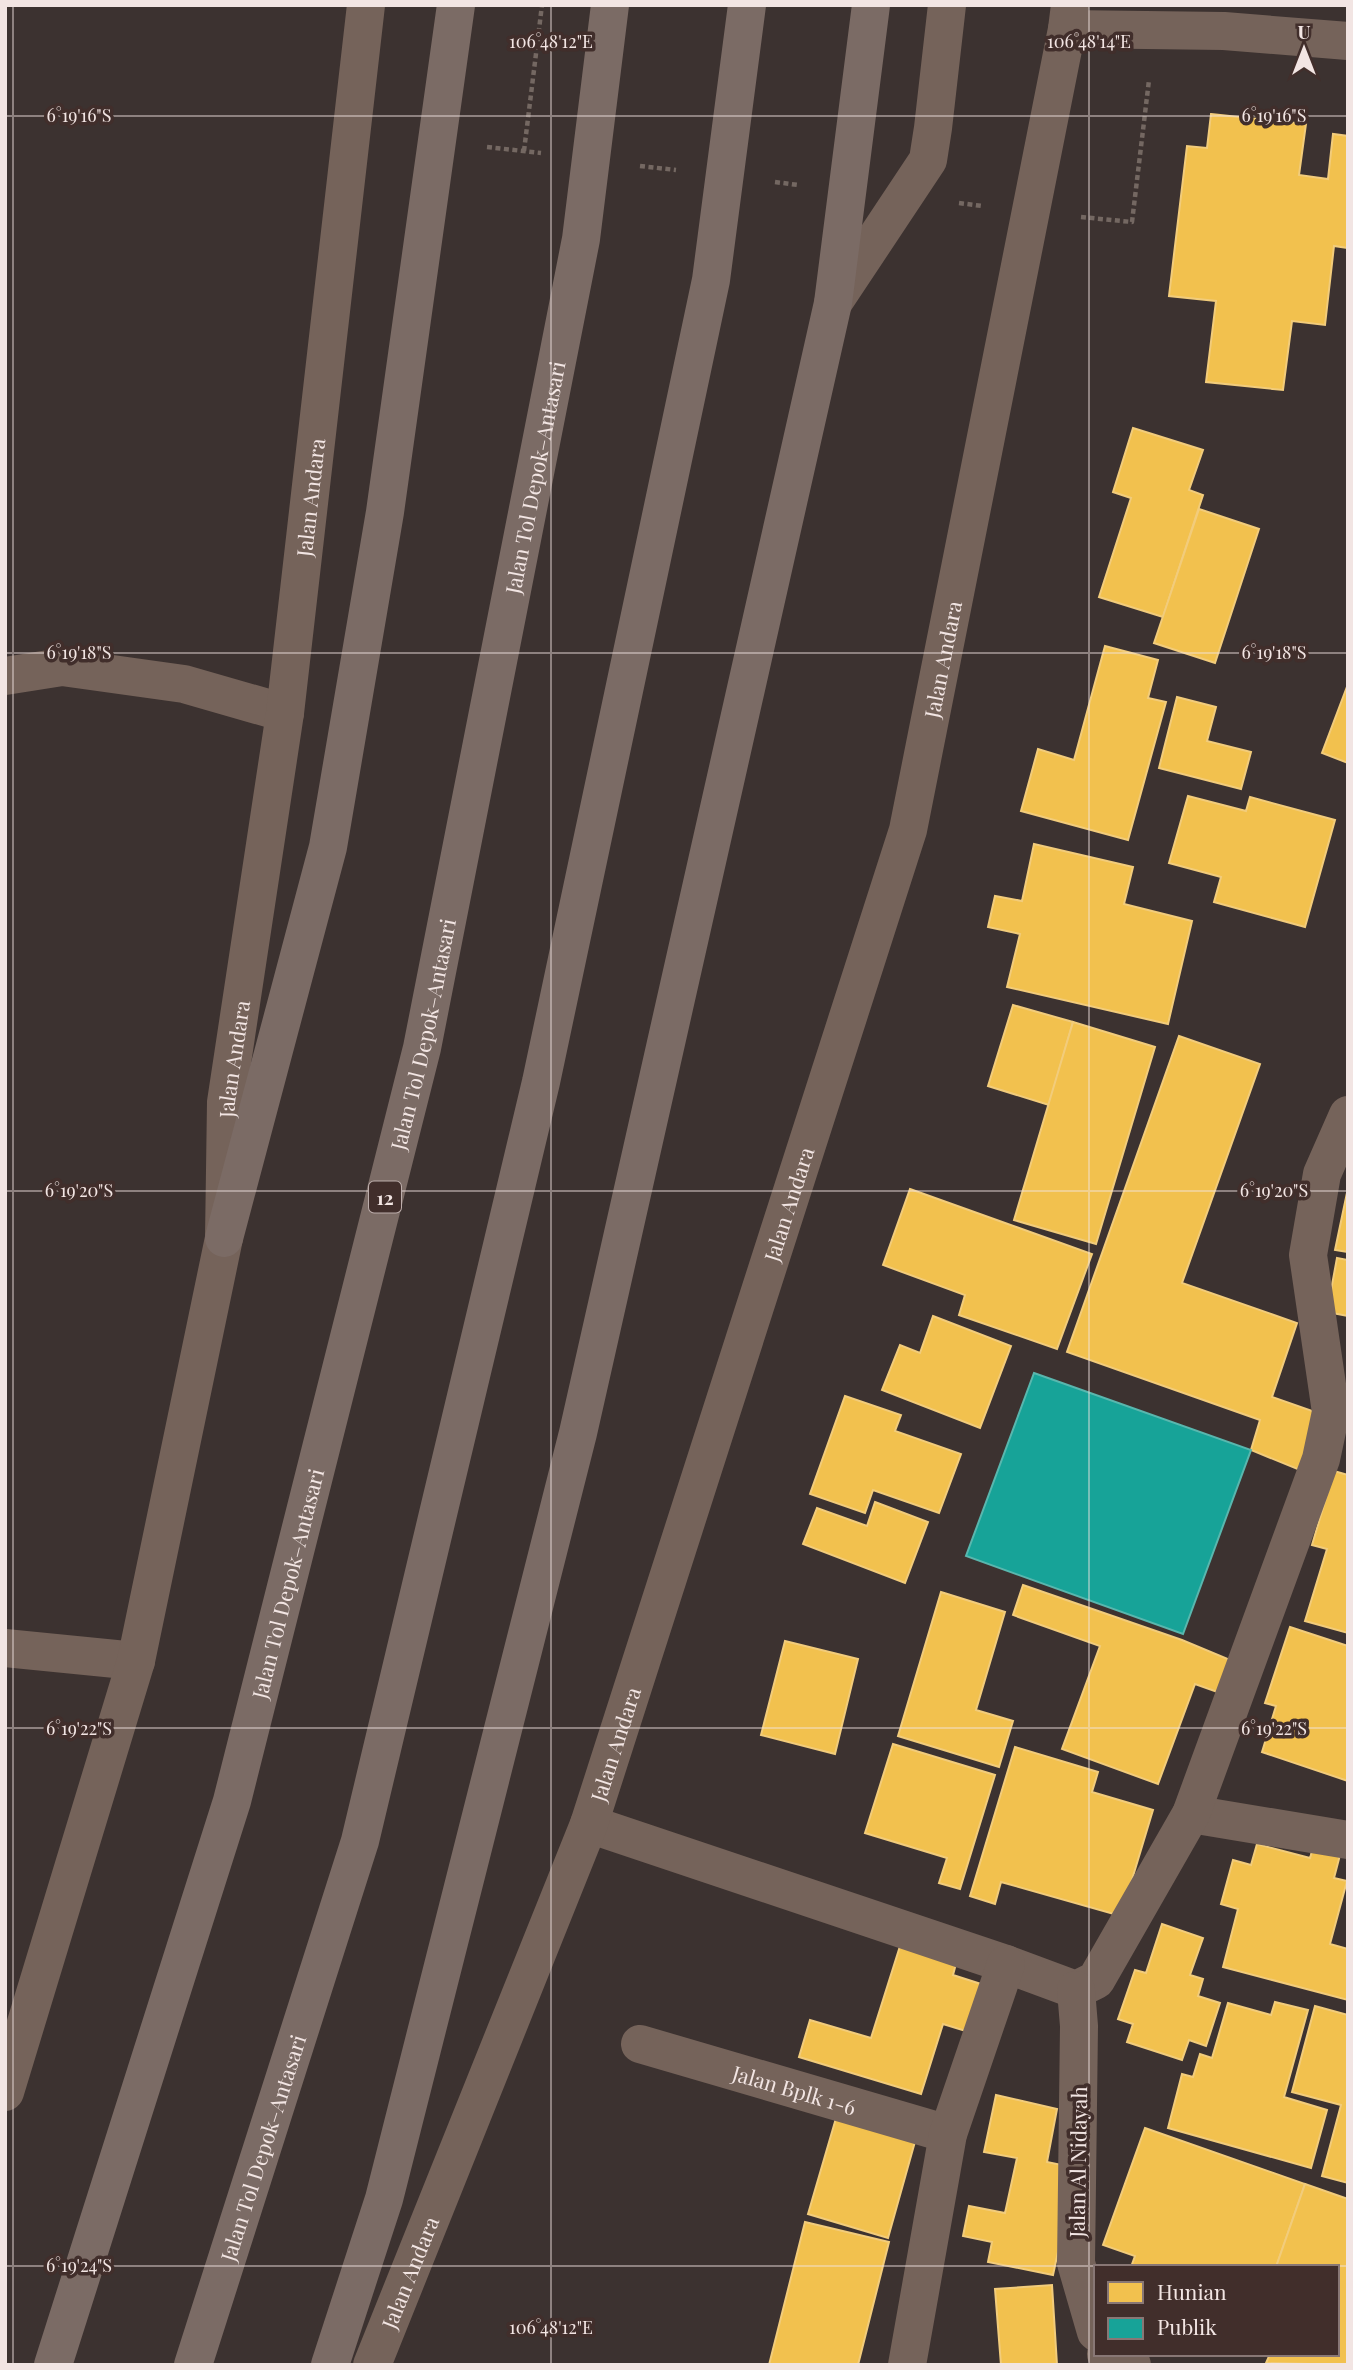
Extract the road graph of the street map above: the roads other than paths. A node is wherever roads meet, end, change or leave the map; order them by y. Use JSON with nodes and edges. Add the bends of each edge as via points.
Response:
{"nodes":[{"id":1,"x":366,"y":5,"type":"edge"},
{"id":2,"x":456,"y":5,"type":"edge"},
{"id":3,"x":610,"y":5,"type":"edge"},
{"id":4,"x":747,"y":5,"type":"edge"},
{"id":5,"x":871,"y":5,"type":"edge"},
{"id":6,"x":947,"y":5,"type":"edge"},
{"id":7,"x":1068,"y":17,"type":"edge"},
{"id":8,"x":1225,"y":18,"type":"edge"},
{"id":9,"x":1348,"y":41,"type":"edge"},
{"id":10,"x":833,"y":303,"type":"junction"},
{"id":11,"x":5,"y":676,"type":"edge"},
{"id":12,"x":285,"y":713,"type":"junction"},
{"id":13,"x":1348,"y":1115,"type":"edge"},
{"id":14,"x":224,"y":1238,"type":"junction"},
{"id":15,"x":5,"y":1648,"type":"edge"},
{"id":16,"x":136,"y":1661,"type":"junction"},
{"id":17,"x":1191,"y":1814,"type":"junction"},
{"id":18,"x":589,"y":1825,"type":"junction"},
{"id":19,"x":1348,"y":1840,"type":"edge"},
{"id":20,"x":1006,"y":1964,"type":"junction"},
{"id":21,"x":1076,"y":1990,"type":"junction"},
{"id":22,"x":640,"y":2044,"type":"dead end"},
{"id":23,"x":5,"y":2092,"type":"edge"},
{"id":24,"x":948,"y":2134,"type":"junction"},
{"id":25,"x":1094,"y":2325,"type":"edge"},
{"id":26,"x":1111,"y":2356,"type":"edge"},
{"id":27,"x":54,"y":2365,"type":"edge"},
{"id":28,"x":193,"y":2365,"type":"edge"},
{"id":29,"x":330,"y":2365,"type":"edge"},
{"id":30,"x":372,"y":2365,"type":"edge"},
{"id":31,"x":906,"y":2365,"type":"edge"},
{"id":32,"x":1132,"y":2365,"type":"edge"}],
"edges":[{"from":1,"to":12,"type":"street","name":"Jalan Andara"},
{"from":2,"to":14,"type":"highway","via":[[386,512],[328,847]]},
{"from":3,"to":27,"type":"highway","name":"Jalan Tol Depok–Antasari","number":"12","via":[[581,239],[422,1048],[232,1801]]},
{"from":4,"to":28,"type":"highway","name":"Jalan Tol Depok–Antasari","via":[[711,280],[538,1096],[360,1841]]},
{"from":5,"to":10,"type":"highway"},
{"from":6,"to":10,"type":"street","via":[[928,160]]},
{"from":7,"to":8,"type":"street"},
{"from":7,"to":18,"type":"street","name":"Jalan Andara","via":[[908,830]]},
{"from":8,"to":9,"type":"street"},
{"from":10,"to":29,"type":"highway","via":[[578,1433],[384,2199]]},
{"from":11,"to":12,"type":"street","via":[[62,667],[184,684]]},
{"from":12,"to":14,"type":"street","name":"Jalan Andara","via":[[226,1102]]},
{"from":13,"to":17,"type":"street","via":[[1322,1174],[1308,1255],[1331,1412],[1321,1459]]},
{"from":14,"to":16,"type":"street","name":"Jalan Andara"},
{"from":15,"to":16,"type":"street"},
{"from":16,"to":23,"type":"street","name":"Jalan Andara"},
{"from":17,"to":19,"type":"street"},
{"from":17,"to":21,"type":"street","via":[[1096,1980]]},
{"from":18,"to":20,"type":"street"},
{"from":18,"to":30,"type":"street","name":"Jalan Andara"},
{"from":20,"to":21,"type":"street"},
{"from":20,"to":24,"type":"street"},
{"from":21,"to":25,"type":"street","name":"Jalan Al Nidayah","via":[[1076,2263]]},
{"from":22,"to":24,"type":"street","name":"Jalan Bplk 1-6"},
{"from":24,"to":31,"type":"street"},
{"from":26,"to":32,"type":"street"}]}
